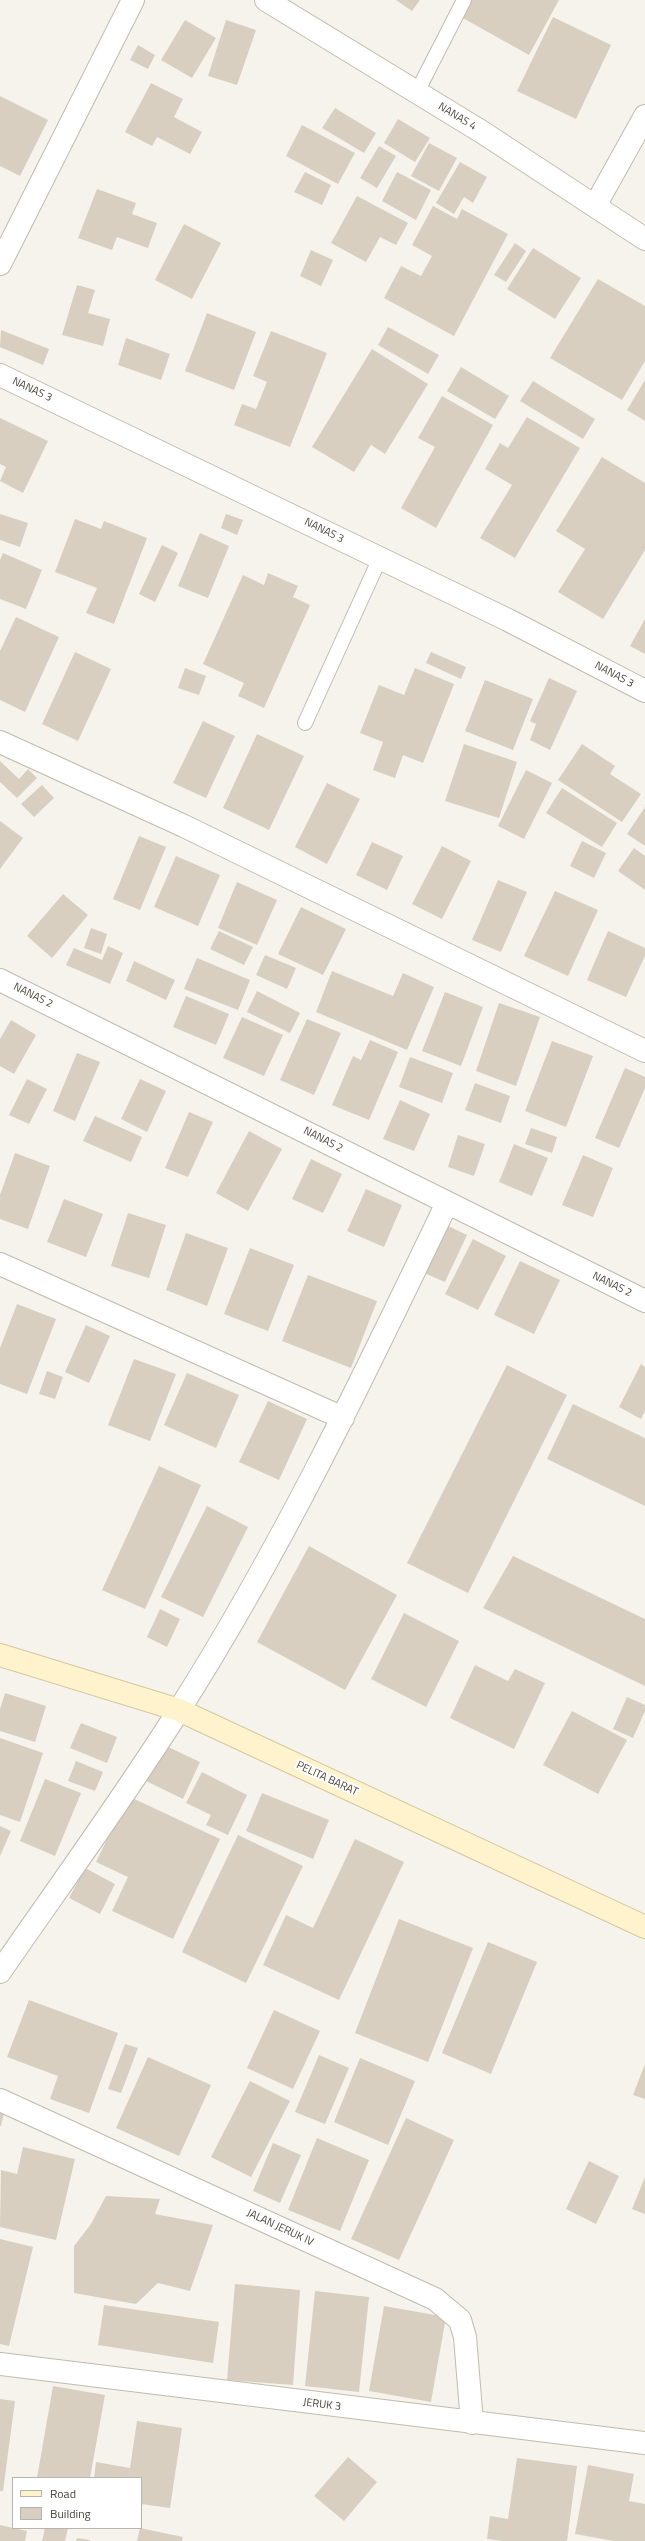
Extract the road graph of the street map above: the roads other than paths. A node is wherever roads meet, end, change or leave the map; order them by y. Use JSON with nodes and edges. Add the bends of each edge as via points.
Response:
{"nodes":[{"id":1,"x":133,"y":0,"type":"edge"},
{"id":2,"x":266,"y":0,"type":"edge"},
{"id":3,"x":464,"y":0,"type":"edge"},
{"id":4,"x":417,"y":92,"type":"junction"},
{"id":5,"x":645,"y":116,"type":"edge"},
{"id":6,"x":595,"y":206,"type":"junction"},
{"id":7,"x":645,"y":239,"type":"edge"},
{"id":8,"x":0,"y":264,"type":"edge"},
{"id":9,"x":0,"y":375,"type":"edge"},
{"id":10,"x":380,"y":558,"type":"junction"},
{"id":11,"x":645,"y":691,"type":"edge"},
{"id":12,"x":305,"y":723,"type":"dead end"},
{"id":13,"x":0,"y":742,"type":"edge"},
{"id":14,"x":0,"y":980,"type":"edge"},
{"id":15,"x":645,"y":1051,"type":"edge"},
{"id":16,"x":447,"y":1203,"type":"junction"},
{"id":17,"x":0,"y":1264,"type":"edge"},
{"id":18,"x":645,"y":1301,"type":"edge"},
{"id":19,"x":343,"y":1418,"type":"junction"},
{"id":20,"x":0,"y":1655,"type":"edge"},
{"id":21,"x":179,"y":1710,"type":"junction"},
{"id":22,"x":645,"y":1928,"type":"edge"},
{"id":23,"x":0,"y":1972,"type":"edge"},
{"id":24,"x":0,"y":2100,"type":"edge"},
{"id":25,"x":0,"y":2364,"type":"edge"},
{"id":26,"x":472,"y":2423,"type":"junction"},
{"id":27,"x":645,"y":2443,"type":"edge"}],
"edges":[{"from":1,"to":8,"type":"street"},
{"from":2,"to":4,"type":"street","name":"NANAS 4"},
{"from":3,"to":4,"type":"lane"},
{"from":4,"to":6,"type":"street","name":"NANAS 4"},
{"from":5,"to":6,"type":"street"},
{"from":6,"to":7,"type":"street","name":"NANAS 4"},
{"from":9,"to":10,"type":"street","name":"NANAS 3"},
{"from":10,"to":11,"type":"street","name":"NANAS 3","via":[[508,620]]},
{"from":10,"to":12,"type":"lane"},
{"from":13,"to":15,"type":"street","via":[[184,826]]},
{"from":14,"to":16,"type":"street","name":"NANAS 2"},
{"from":16,"to":18,"type":"street","name":"NANAS 2"},
{"from":16,"to":19,"type":"street"},
{"from":17,"to":19,"type":"street"},
{"from":19,"to":21,"type":"street","via":[[278,1541]]},
{"from":20,"to":21,"type":"street","name":"PELITA BARAT"},
{"from":21,"to":22,"type":"street","name":"PELITA BARAT"},
{"from":21,"to":23,"type":"street"},
{"from":24,"to":26,"type":"street","name":"JALAN JERUK IV","via":[[435,2299],[460,2320],[464,2337]]},
{"from":25,"to":26,"type":"street","name":"JERUK 3"},
{"from":26,"to":27,"type":"street","name":"JERUK 3"}]}
